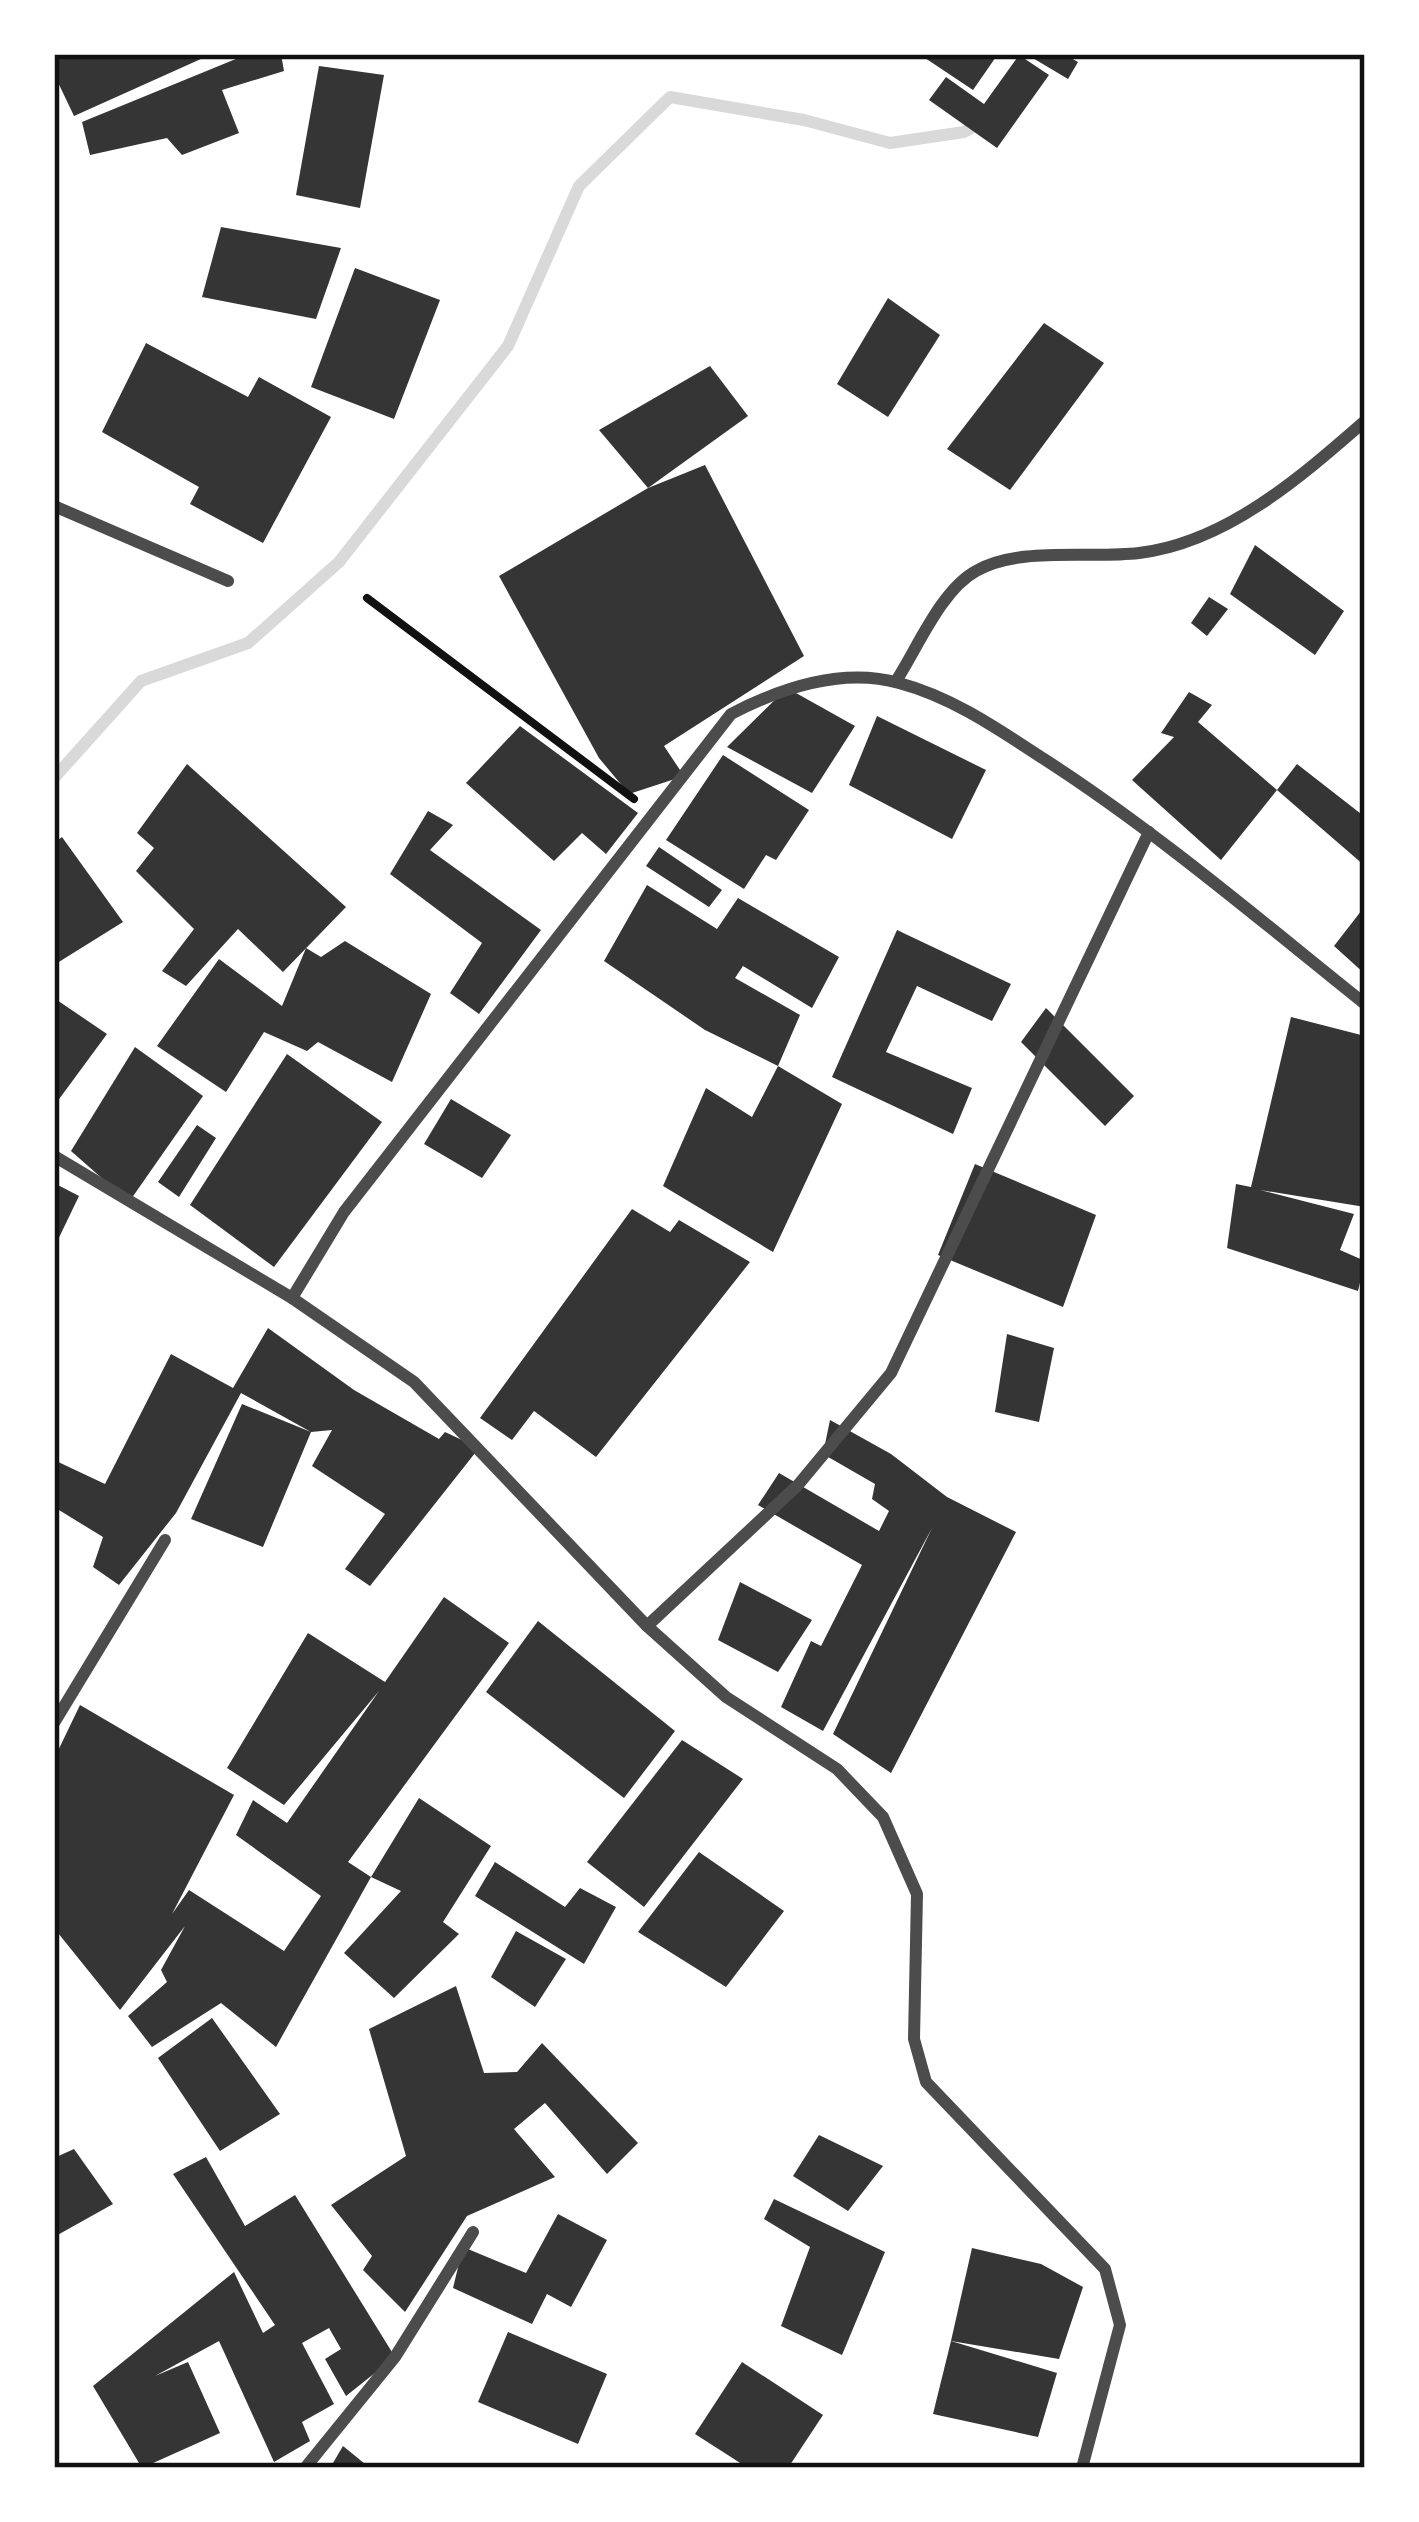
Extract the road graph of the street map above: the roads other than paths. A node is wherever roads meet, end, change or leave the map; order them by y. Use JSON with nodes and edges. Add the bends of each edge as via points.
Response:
{"nodes":[{"id":1,"x":1365,"y":421,"type":"edge"},
{"id":2,"x":54,"y":506,"type":"edge"},
{"id":3,"x":228,"y":580,"type":"dead end"},
{"id":4,"x":896,"y":682,"type":"junction"},
{"id":5,"x":1149,"y":832,"type":"junction"},
{"id":6,"x":1365,"y":1004,"type":"edge"},
{"id":7,"x":54,"y":1156,"type":"edge"},
{"id":8,"x":292,"y":1298,"type":"junction"},
{"id":9,"x":165,"y":1540,"type":"dead end"},
{"id":10,"x":647,"y":1626,"type":"junction"},
{"id":11,"x":54,"y":1723,"type":"edge"},
{"id":12,"x":473,"y":2231,"type":"dead end"},
{"id":13,"x":305,"y":2468,"type":"edge"},
{"id":14,"x":1082,"y":2468,"type":"edge"}],
"edges":[{"from":1,"to":4,"type":"street","via":[[1287,488],[1200,535],[1144,553],[998,562],[971,573]]},
{"from":2,"to":3,"type":"street"},
{"from":4,"to":5,"type":"street","via":[[973,712]]},
{"from":4,"to":8,"type":"street","via":[[830,679],[775,691],[731,714],[344,1212]]},
{"from":5,"to":6,"type":"street"},
{"from":5,"to":10,"type":"street","via":[[891,1373],[798,1485]]},
{"from":7,"to":8,"type":"street"},
{"from":8,"to":10,"type":"street","via":[[414,1382]]},
{"from":9,"to":11,"type":"street"},
{"from":10,"to":14,"type":"street","via":[[726,1697],[837,1769],[883,1816],[917,1894],[914,2039],[926,2082],[1105,2269],[1120,2325]]},
{"from":12,"to":13,"type":"street","via":[[395,2356]]}]}
